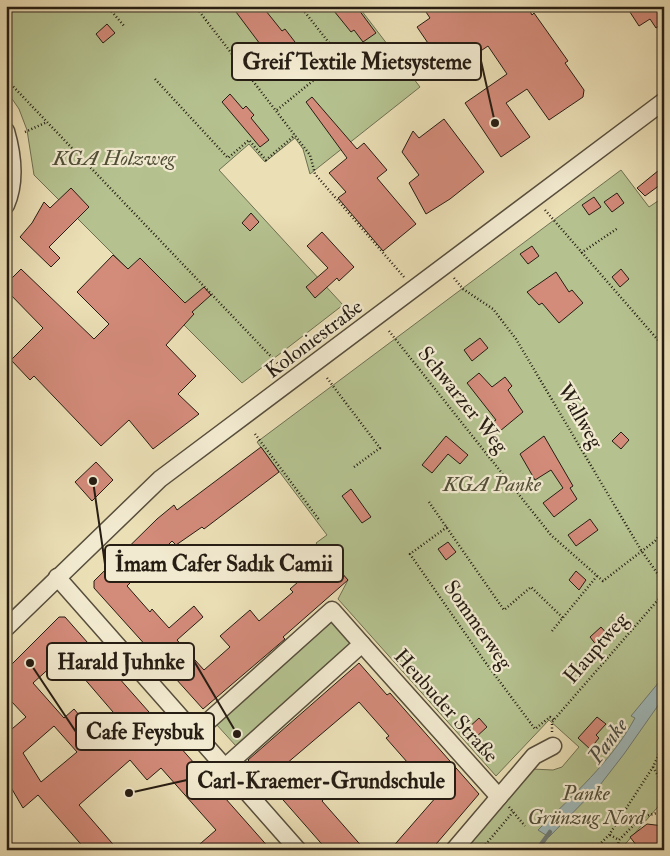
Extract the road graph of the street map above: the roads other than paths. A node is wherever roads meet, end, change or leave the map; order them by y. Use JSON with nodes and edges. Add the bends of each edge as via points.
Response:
{"nodes":[{"id":1,"x":664,"y":101,"type":"edge"},
{"id":2,"x":6,"y":131,"type":"edge"},
{"id":3,"x":6,"y":206,"type":"edge"},
{"id":4,"x":57,"y":577,"type":"junction"},
{"id":5,"x":6,"y":628,"type":"edge"},
{"id":6,"x":362,"y":644,"type":"junction"},
{"id":7,"x":195,"y":733,"type":"junction"},
{"id":8,"x":554,"y":746,"type":"dead end"},
{"id":9,"x":225,"y":767,"type":"junction"},
{"id":10,"x":499,"y":797,"type":"junction"},
{"id":11,"x":298,"y":850,"type":"edge"},
{"id":12,"x":454,"y":850,"type":"edge"}],
"edges":[{"from":1,"to":4,"type":"street","name":"Koloniestraße","via":[[164,477]]},
{"from":2,"to":3,"type":"street","via":[[12,169]]},
{"from":4,"to":5,"type":"street","name":"Koloniestraße"},
{"from":4,"to":7,"type":"street"},
{"from":6,"to":7,"type":"street","name":"Heubuder Straße","via":[[332,610]]},
{"from":6,"to":9,"type":"street"},
{"from":6,"to":10,"type":"street","name":"Heubuder Straße"},
{"from":7,"to":9,"type":"street"},
{"from":8,"to":10,"type":"street","via":[[534,756]]},
{"from":9,"to":11,"type":"street"},
{"from":10,"to":12,"type":"street"}]}
